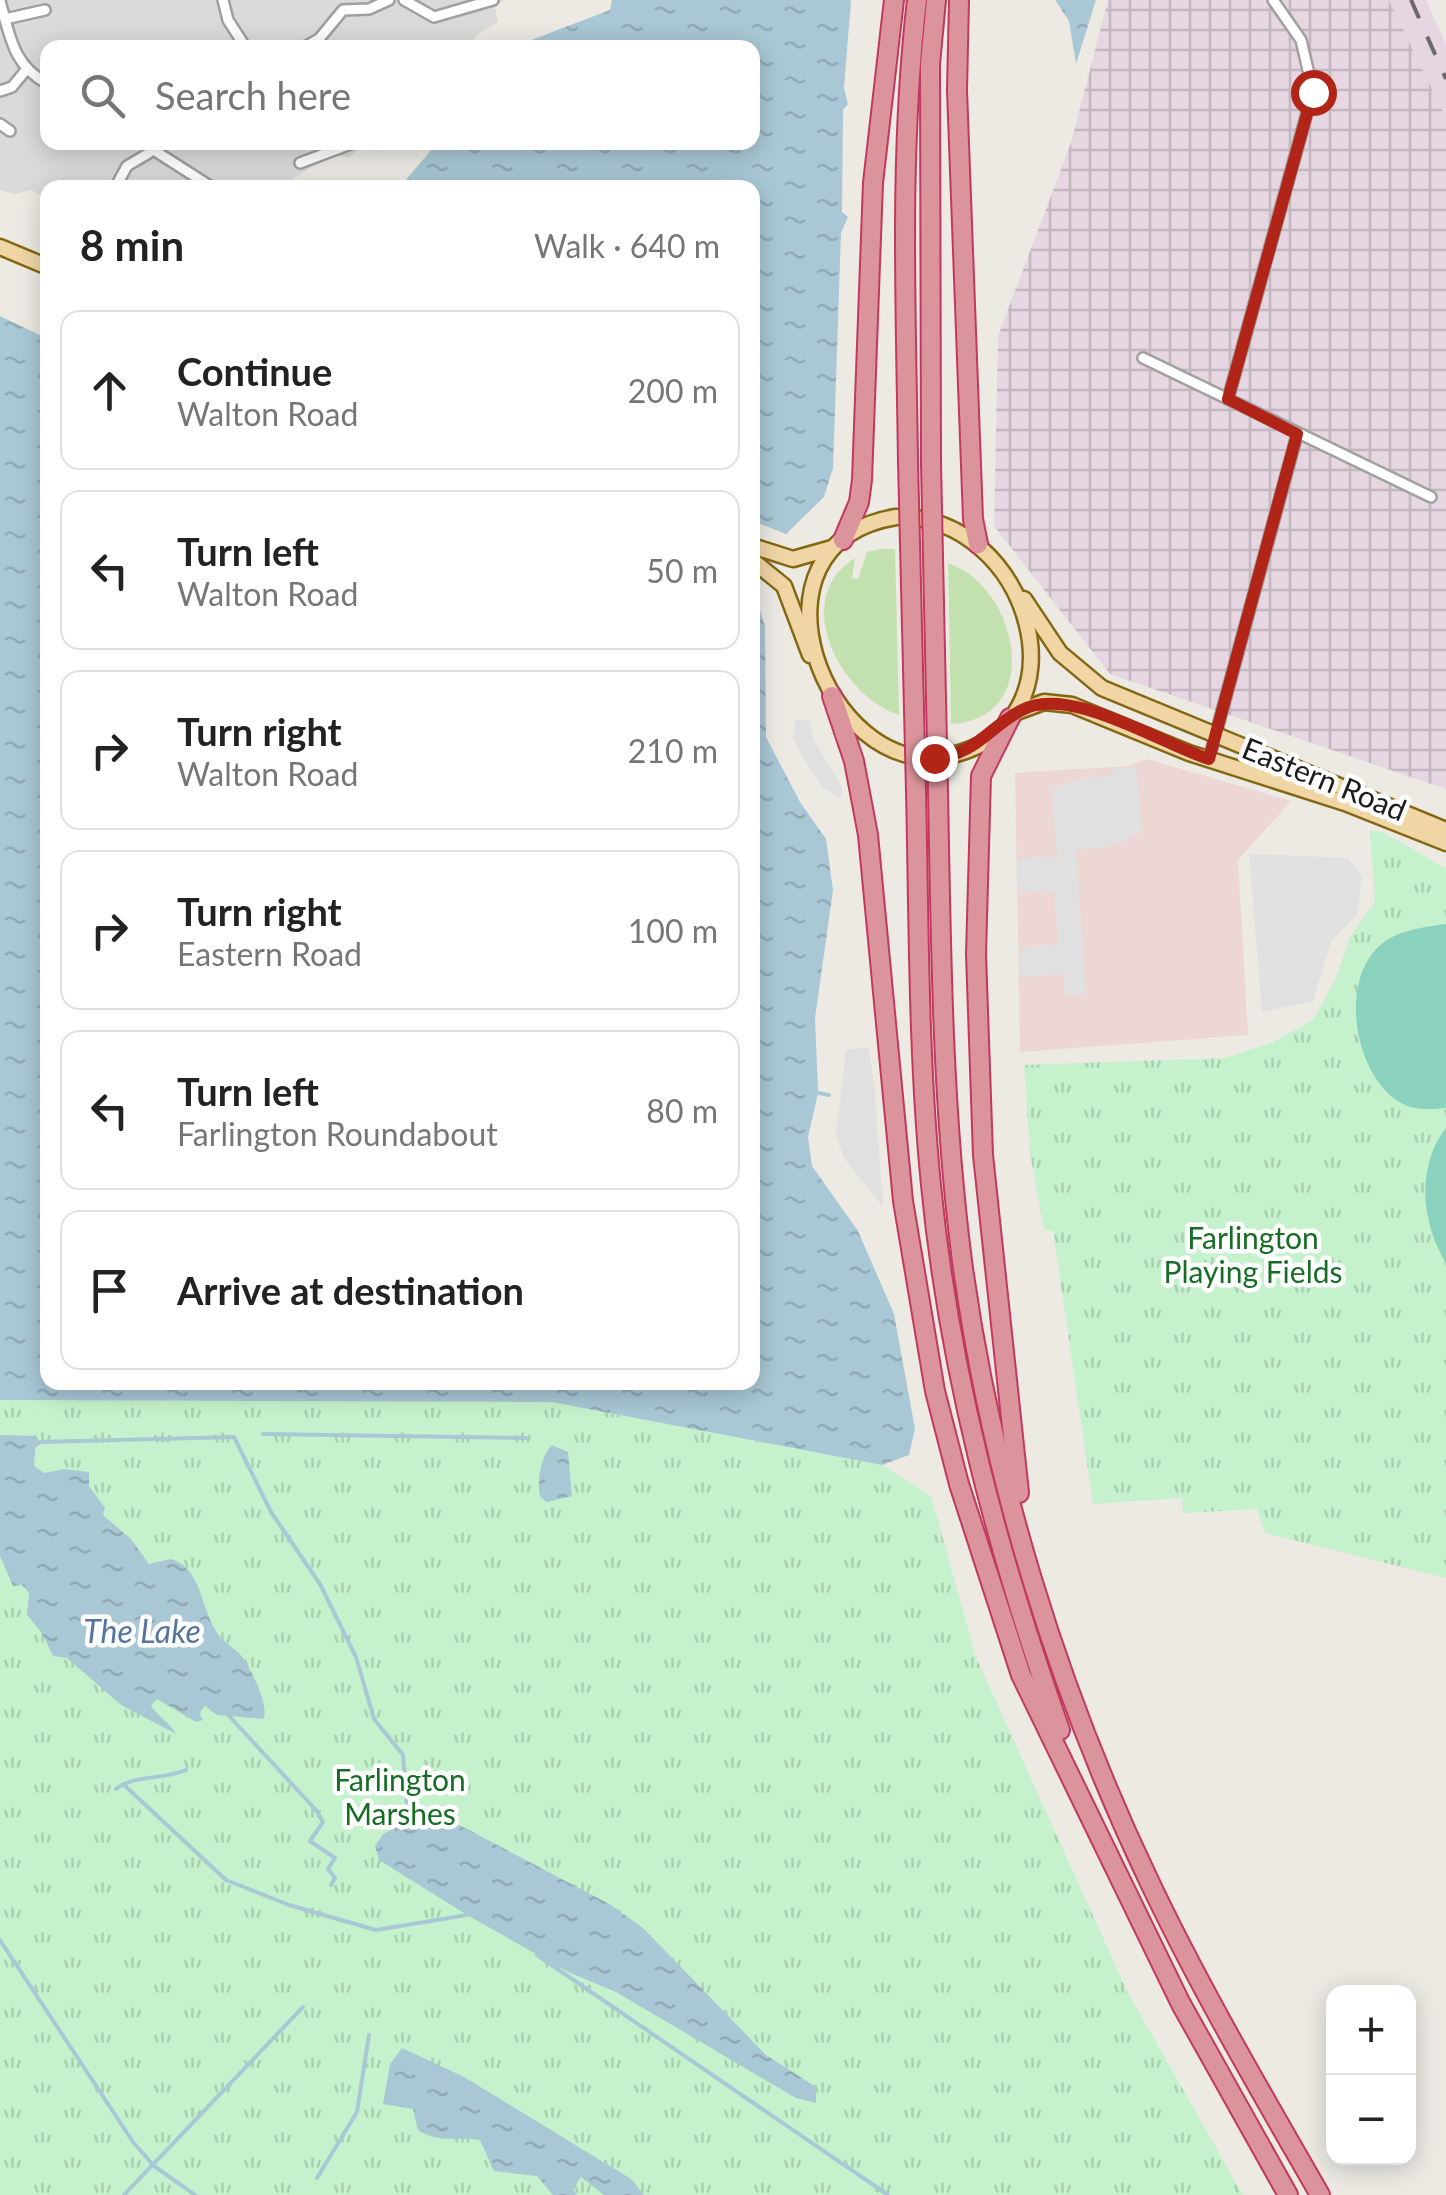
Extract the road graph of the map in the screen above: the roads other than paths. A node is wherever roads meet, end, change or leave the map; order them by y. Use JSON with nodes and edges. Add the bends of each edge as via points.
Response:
{"nodes":[{"id":1,"x":223,"y":0,"type":"edge"},
{"id":2,"x":390,"y":0,"type":"edge"},
{"id":3,"x":404,"y":0,"type":"edge"},
{"id":4,"x":493,"y":0,"type":"edge"},
{"id":5,"x":894,"y":0,"type":"edge"},
{"id":6,"x":917,"y":0,"type":"edge"},
{"id":7,"x":936,"y":0,"type":"edge"},
{"id":8,"x":959,"y":0,"type":"edge"},
{"id":9,"x":1273,"y":0,"type":"edge"},
{"id":10,"x":0,"y":1,"type":"edge"},
{"id":11,"x":45,"y":10,"type":"dead end"},
{"id":12,"x":5,"y":19,"type":"junction"},
{"id":13,"x":320,"y":38,"type":"joint"},
{"id":14,"x":241,"y":40,"type":"edge"},
{"id":15,"x":317,"y":40,"type":"edge"},
{"id":16,"x":26,"y":70,"type":"junction"},
{"id":17,"x":40,"y":79,"type":"edge"},
{"id":18,"x":0,"y":92,"type":"edge"},
{"id":19,"x":0,"y":124,"type":"edge"},
{"id":20,"x":10,"y":131,"type":"dead end"},
{"id":21,"x":147,"y":150,"type":"edge"},
{"id":22,"x":158,"y":150,"type":"edge"},
{"id":23,"x":335,"y":150,"type":"edge"},
{"id":24,"x":300,"y":163,"type":"dead end"},
{"id":25,"x":120,"y":180,"type":"edge"},
{"id":26,"x":202,"y":180,"type":"edge"},
{"id":27,"x":0,"y":247,"type":"edge"},
{"id":28,"x":40,"y":264,"type":"edge"},
{"id":29,"x":1142,"y":358,"type":"dead end"},
{"id":30,"x":1228,"y":399,"type":"junction"},
{"id":31,"x":1297,"y":434,"type":"junction"},
{"id":32,"x":1431,"y":497,"type":"dead end"},
{"id":33,"x":840,"y":543,"type":"junction"},
{"id":34,"x":978,"y":544,"type":"junction"},
{"id":35,"x":760,"y":549,"type":"edge"},
{"id":36,"x":760,"y":566,"type":"edge"},
{"id":37,"x":1018,"y":590,"type":"junction"},
{"id":38,"x":817,"y":669,"type":"junction"},
{"id":39,"x":832,"y":696,"type":"junction"},
{"id":40,"x":1013,"y":715,"type":"junction"},
{"id":41,"x":1217,"y":737,"type":"junction"},
{"id":42,"x":1209,"y":759,"type":"junction"},
{"id":43,"x":1446,"y":830,"type":"edge"},
{"id":44,"x":1446,"y":843,"type":"edge"},
{"id":45,"x":1026,"y":1552,"type":"junction"},
{"id":46,"x":1084,"y":1797,"type":"junction"},
{"id":47,"x":1288,"y":2195,"type":"edge"},
{"id":48,"x":1320,"y":2195,"type":"edge"}],
"edges":[{"from":1,"to":14,"type":"street"},
{"from":2,"to":13,"type":"street","via":[[343,10]]},
{"from":3,"to":4,"type":"street","via":[[434,17]]},
{"from":5,"to":33,"type":"highway","via":[[873,183],[862,480]]},
{"from":6,"to":46,"type":"highway","bridge":true,"via":[[906,226],[908,462],[921,1056],[931,1188],[950,1322],[1009,1583]]},
{"from":7,"to":45,"type":"highway","bridge":true,"via":[[930,84],[931,463],[944,1071],[963,1266],[994,1432]]},
{"from":8,"to":34,"type":"highway","via":[[957,90]]},
{"from":9,"to":30,"type":"street","via":[[1301,40],[1313,92]]},
{"from":10,"to":12,"type":"street"},
{"from":11,"to":12,"type":"street"},
{"from":12,"to":16,"type":"street"},
{"from":13,"to":15,"type":"street"},
{"from":16,"to":17,"type":"street"},
{"from":16,"to":18,"type":"street"},
{"from":19,"to":20,"type":"street"},
{"from":21,"to":25,"type":"street"},
{"from":22,"to":26,"type":"street"},
{"from":23,"to":24,"type":"street"},
{"from":27,"to":28,"type":"main road"},
{"from":29,"to":30,"type":"street"},
{"from":30,"to":31,"type":"street"},
{"from":31,"to":32,"type":"street"},
{"from":31,"to":41,"type":"street"},
{"from":33,"to":34,"type":"main road","via":[[881,520],[913,517],[937,520]]},
{"from":33,"to":35,"type":"main road","via":[[793,559]]},
{"from":33,"to":38,"type":"main road","via":[[811,594]]},
{"from":34,"to":37,"type":"main road"},
{"from":36,"to":38,"type":"main road","via":[[784,586]]},
{"from":37,"to":40,"type":"main road","via":[[1031,669]]},
{"from":37,"to":41,"type":"main road","name":"Eastern Road","via":[[1060,653],[1088,679]]},
{"from":38,"to":39,"type":"main road"},
{"from":39,"to":40,"type":"main road","via":[[870,733],[924,757],[960,753]]},
{"from":39,"to":46,"type":"highway","via":[[854,761],[868,835],[903,1201],[935,1391],[1021,1675]]},
{"from":40,"to":42,"type":"main road","name":"Eastern Road","via":[[1044,702],[1072,705]]},
{"from":40,"to":45,"type":"highway","via":[[981,776],[976,954],[983,1156]]},
{"from":41,"to":42,"type":"street"},
{"from":41,"to":43,"type":"main road","name":"Eastern Road"},
{"from":42,"to":44,"type":"main road","name":"Eastern Road"},
{"from":45,"to":48,"type":"highway","via":[[1082,1725],[1148,1880]]},
{"from":46,"to":47,"type":"highway","via":[[1181,2004]]}]}
